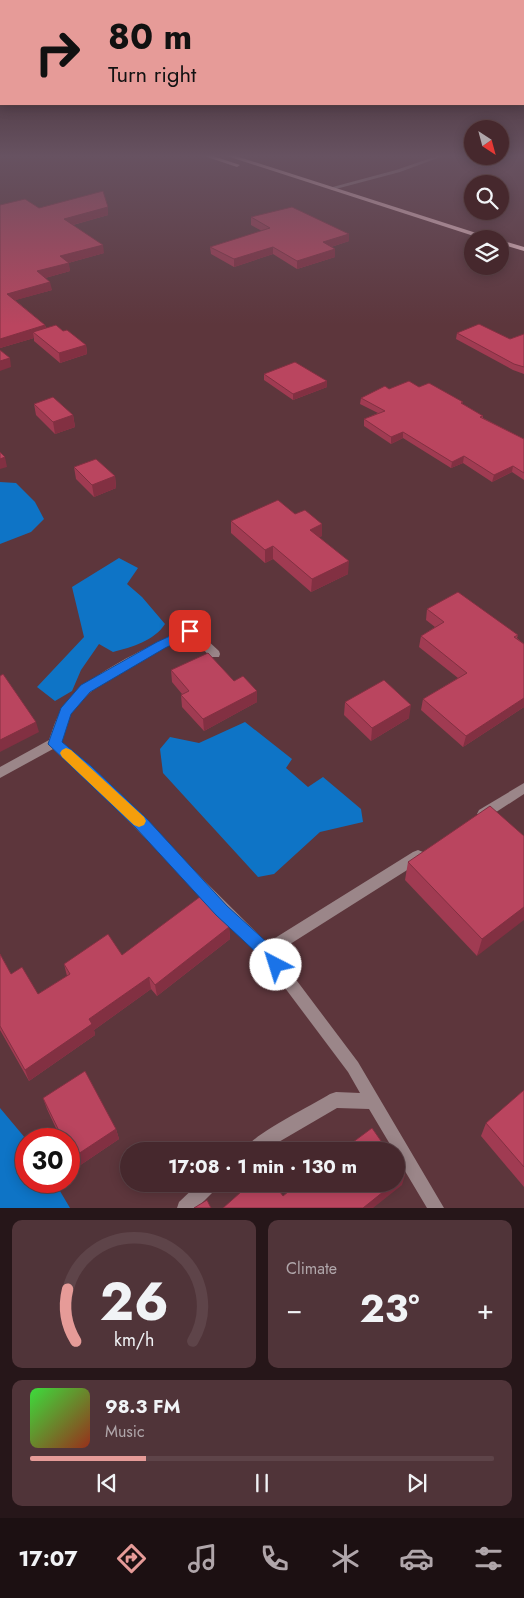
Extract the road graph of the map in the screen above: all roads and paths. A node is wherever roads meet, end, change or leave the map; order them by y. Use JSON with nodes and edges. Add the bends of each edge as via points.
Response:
{"nodes":[{"id":1,"x":408,"y":212,"type":"edge"},
{"id":2,"x":464,"y":230,"type":"edge"},
{"id":3,"x":509,"y":245,"type":"edge"},
{"id":4,"x":524,"y":250,"type":"edge"},
{"id":5,"x":216,"y":654,"type":"dead end"},
{"id":6,"x":54,"y":744,"type":"junction"},
{"id":7,"x":0,"y":773,"type":"edge"},
{"id":8,"x":524,"y":788,"type":"edge"},
{"id":9,"x":474,"y":820,"type":"edge"},
{"id":10,"x":433,"y":847,"type":"edge"},
{"id":11,"x":266,"y":951,"type":"junction"},
{"id":12,"x":373,"y":1101,"type":"junction"},
{"id":13,"x":264,"y":1142,"type":"edge"},
{"id":14,"x":201,"y":1192,"type":"edge"},
{"id":15,"x":185,"y":1208,"type":"edge"},
{"id":16,"x":436,"y":1208,"type":"edge"}],
"edges":[{"from":1,"to":2,"type":"main road"},
{"from":3,"to":4,"type":"main road"},
{"from":5,"to":6,"type":"street","via":[[190,631],[161,645],[86,688],[66,712]]},
{"from":6,"to":7,"type":"street"},
{"from":6,"to":11,"type":"street","via":[[142,824],[222,910]]},
{"from":8,"to":9,"type":"street"},
{"from":10,"to":11,"type":"street"},
{"from":11,"to":12,"type":"street","via":[[353,1067]]},
{"from":12,"to":13,"type":"street","via":[[336,1100]]},
{"from":12,"to":16,"type":"street"},
{"from":14,"to":15,"type":"street"}]}
